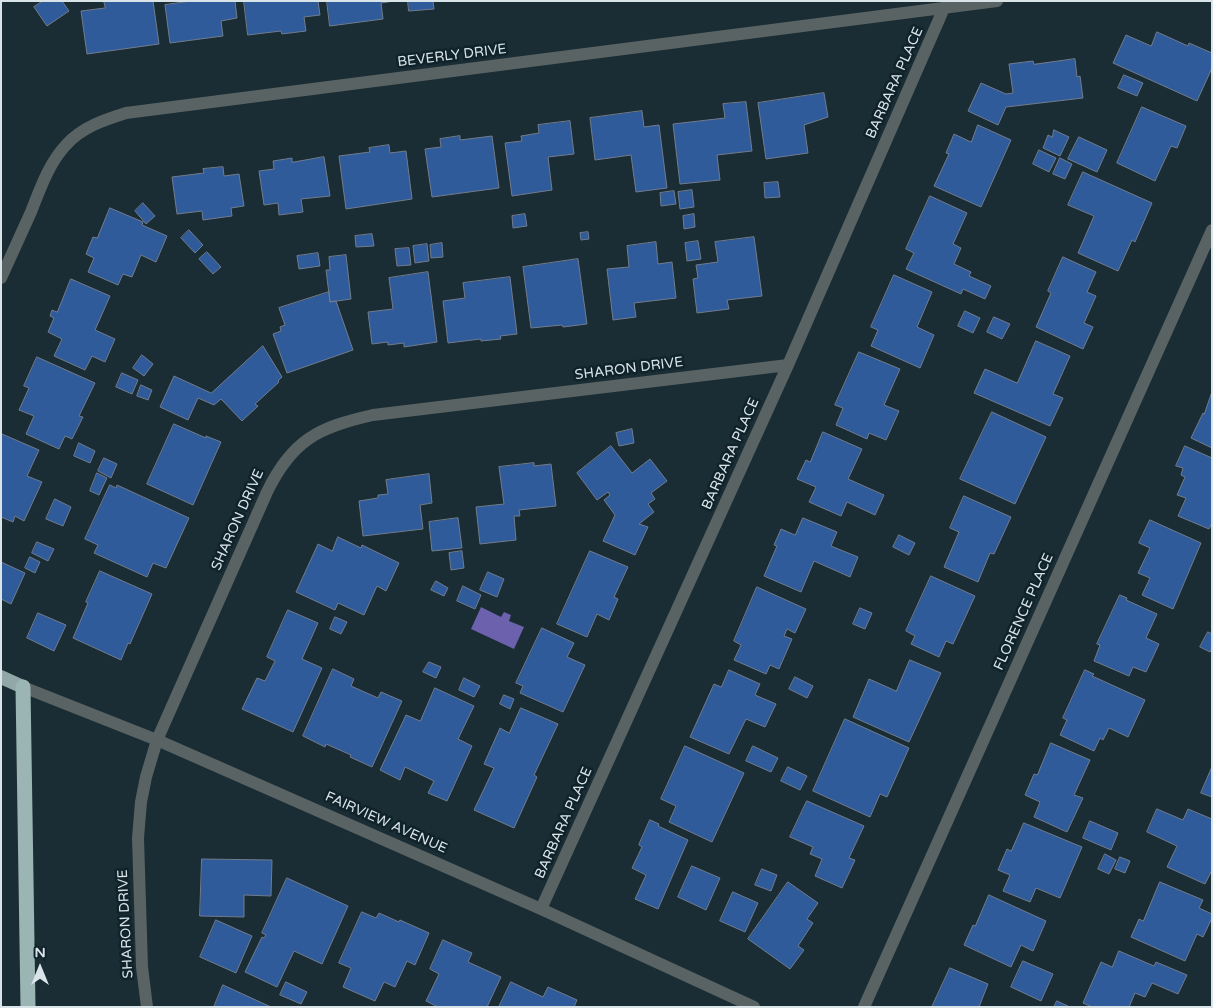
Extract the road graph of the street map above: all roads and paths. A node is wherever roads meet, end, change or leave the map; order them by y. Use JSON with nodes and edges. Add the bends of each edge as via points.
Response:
{"nodes":[{"id":1,"x":997,"y":1,"type":"edge"},
{"id":2,"x":944,"y":8,"type":"junction"},
{"id":3,"x":1212,"y":230,"type":"edge"},
{"id":4,"x":1,"y":278,"type":"edge"},
{"id":5,"x":788,"y":365,"type":"junction"},
{"id":6,"x":1,"y":677,"type":"edge"},
{"id":7,"x":23,"y":687,"type":"junction"},
{"id":8,"x":157,"y":740,"type":"junction"},
{"id":9,"x":541,"y":910,"type":"junction"},
{"id":10,"x":28,"y":1007,"type":"edge"},
{"id":11,"x":147,"y":1007,"type":"edge"},
{"id":12,"x":754,"y":1007,"type":"edge"},
{"id":13,"x":864,"y":1007,"type":"edge"}],
"edges":[{"from":1,"to":2,"type":"street","name":"BEVERLY DRIVE"},
{"from":2,"to":4,"type":"street","name":"BEVERLY DRIVE","via":[[126,113],[103,120],[67,144],[41,188]]},
{"from":2,"to":5,"type":"street","name":"BARBARA PLACE"},
{"from":3,"to":13,"type":"street","name":"FLORENCE PLACE"},
{"from":5,"to":8,"type":"street","name":"SHARON DRIVE","via":[[373,415],[313,436],[292,452],[278,470]]},
{"from":5,"to":9,"type":"street","name":"BARBARA PLACE"},
{"from":6,"to":7,"type":"highway","name":"FAIRVIEW AVENUE"},
{"from":7,"to":8,"type":"street","name":"FAIRVIEW AVENUE"},
{"from":7,"to":10,"type":"highway"},
{"from":8,"to":9,"type":"street","name":"FAIRVIEW AVENUE"},
{"from":8,"to":11,"type":"street","name":"SHARON DRIVE","via":[[143,794],[138,838],[142,968]]},
{"from":9,"to":12,"type":"street","name":"FAIRVIEW AVENUE"}]}
